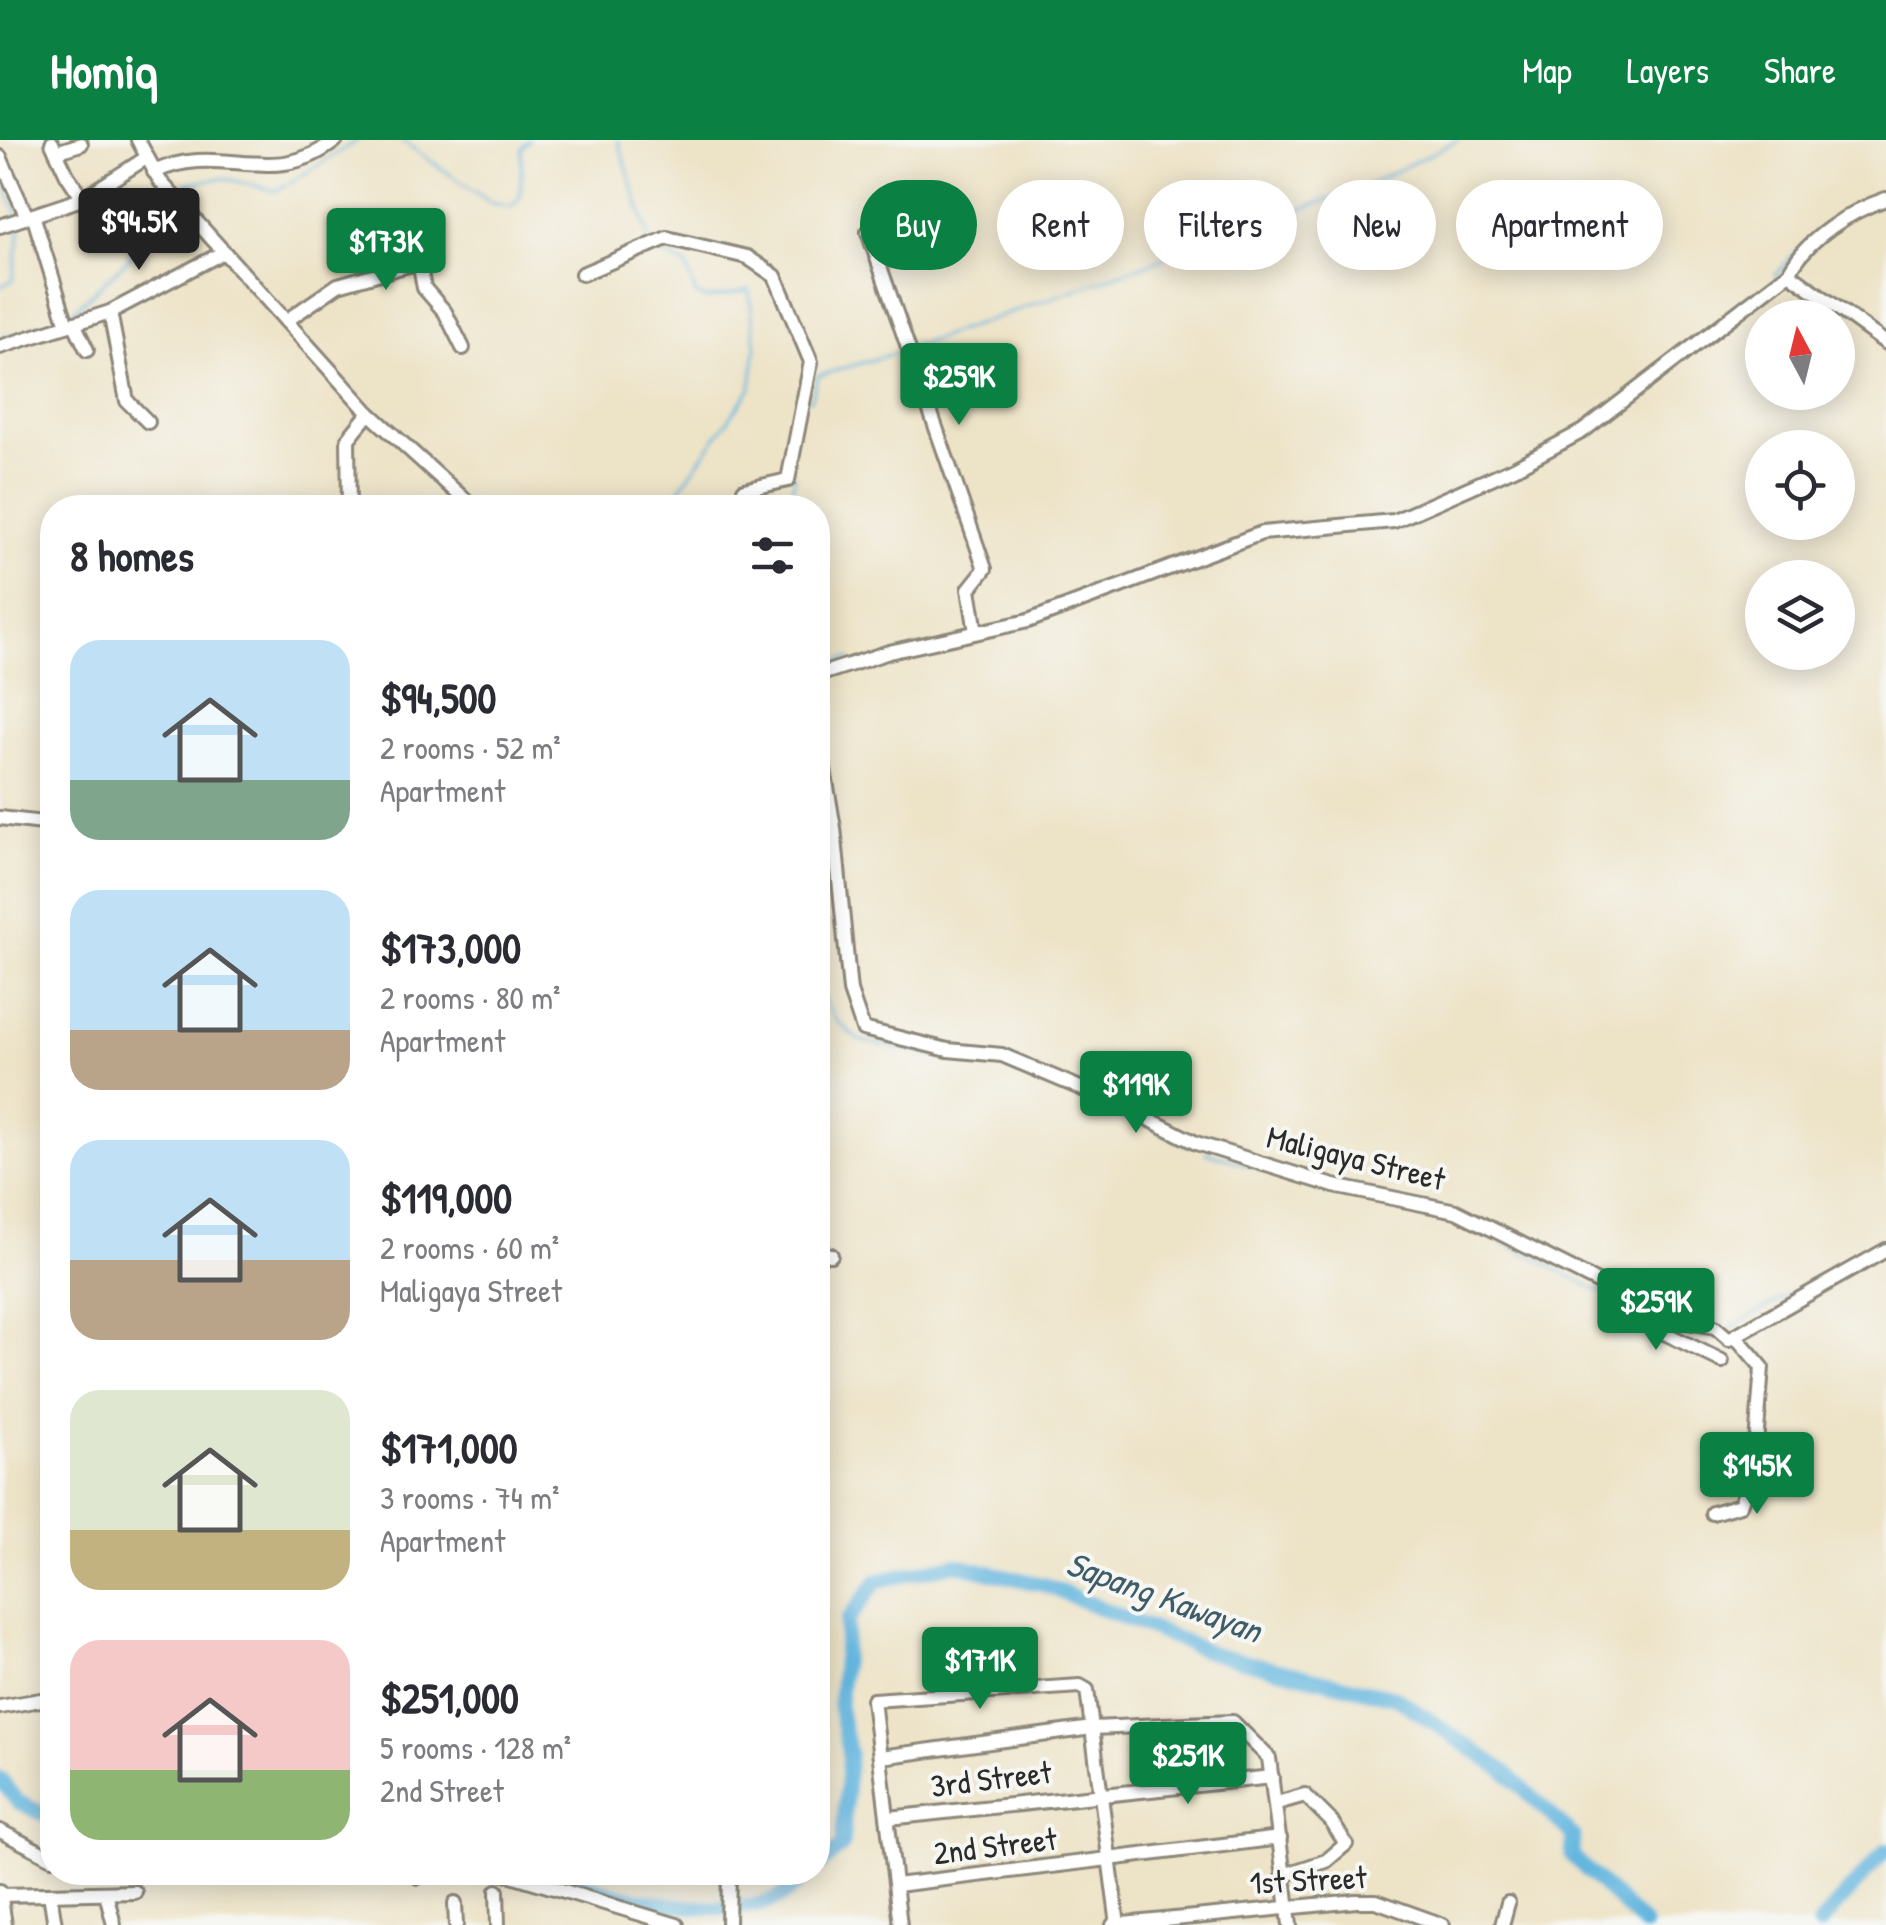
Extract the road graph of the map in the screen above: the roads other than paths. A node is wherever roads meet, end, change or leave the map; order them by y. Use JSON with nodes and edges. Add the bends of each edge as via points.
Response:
{"nodes":[{"id":1,"x":138,"y":140,"type":"edge"},
{"id":2,"x":336,"y":140,"type":"edge"},
{"id":3,"x":81,"y":144,"type":"dead end"},
{"id":4,"x":0,"y":157,"type":"edge"},
{"id":5,"x":146,"y":158,"type":"junction"},
{"id":6,"x":157,"y":177,"type":"junction"},
{"id":7,"x":1886,"y":198,"type":"edge"},
{"id":8,"x":82,"y":199,"type":"junction"},
{"id":9,"x":19,"y":220,"type":"edge"},
{"id":10,"x":110,"y":240,"type":"dead end"},
{"id":11,"x":224,"y":252,"type":"junction"},
{"id":12,"x":881,"y":270,"type":"edge"},
{"id":13,"x":1789,"y":273,"type":"junction"},
{"id":14,"x":582,"y":274,"type":"dead end"},
{"id":15,"x":110,"y":312,"type":"junction"},
{"id":16,"x":67,"y":320,"type":"junction"},
{"id":17,"x":286,"y":321,"type":"junction"},
{"id":18,"x":1886,"y":342,"type":"edge"},
{"id":19,"x":0,"y":347,"type":"edge"},
{"id":20,"x":462,"y":348,"type":"dead end"},
{"id":21,"x":87,"y":350,"type":"dead end"},
{"id":22,"x":368,"y":413,"type":"junction"},
{"id":23,"x":148,"y":422,"type":"dead end"},
{"id":24,"x":349,"y":495,"type":"edge"},
{"id":25,"x":459,"y":495,"type":"edge"},
{"id":26,"x":743,"y":495,"type":"edge"},
{"id":27,"x":976,"y":632,"type":"junction"},
{"id":28,"x":830,"y":672,"type":"edge"},
{"id":29,"x":0,"y":818,"type":"edge"},
{"id":30,"x":40,"y":823,"type":"edge"},
{"id":31,"x":830,"y":840,"type":"edge"},
{"id":32,"x":1886,"y":1250,"type":"edge"},
{"id":33,"x":1650,"y":1313,"type":"junction"},
{"id":34,"x":1725,"y":1333,"type":"junction"},
{"id":35,"x":1722,"y":1362,"type":"dead end"},
{"id":36,"x":1712,"y":1514,"type":"dead end"},
{"id":37,"x":1002,"y":1652,"type":"dead end"},
{"id":38,"x":993,"y":1690,"type":"junction"},
{"id":39,"x":40,"y":1700,"type":"edge"},
{"id":40,"x":0,"y":1707,"type":"edge"},
{"id":41,"x":1092,"y":1728,"type":"junction"},
{"id":42,"x":881,"y":1757,"type":"junction"},
{"id":43,"x":1272,"y":1778,"type":"junction"},
{"id":44,"x":1100,"y":1793,"type":"junction"},
{"id":45,"x":1277,"y":1802,"type":"junction"},
{"id":46,"x":889,"y":1818,"type":"junction"},
{"id":47,"x":0,"y":1831,"type":"edge"},
{"id":48,"x":1280,"y":1838,"type":"junction"},
{"id":49,"x":40,"y":1852,"type":"edge"},
{"id":50,"x":1109,"y":1860,"type":"junction"},
{"id":51,"x":1284,"y":1875,"type":"junction"},
{"id":52,"x":544,"y":1885,"type":"edge"},
{"id":53,"x":730,"y":1885,"type":"edge"},
{"id":54,"x":896,"y":1885,"type":"junction"},
{"id":55,"x":497,"y":1890,"type":"dead end"},
{"id":56,"x":135,"y":1892,"type":"dead end"},
{"id":57,"x":106,"y":1893,"type":"junction"},
{"id":58,"x":0,"y":1894,"type":"edge"},
{"id":59,"x":50,"y":1894,"type":"junction"},
{"id":60,"x":1508,"y":1903,"type":"dead end"},
{"id":61,"x":455,"y":1904,"type":"dead end"},
{"id":62,"x":1288,"y":1906,"type":"junction"},
{"id":63,"x":6,"y":1925,"type":"edge"},
{"id":64,"x":55,"y":1925,"type":"edge"},
{"id":65,"x":114,"y":1925,"type":"edge"},
{"id":66,"x":456,"y":1925,"type":"edge"},
{"id":67,"x":498,"y":1925,"type":"edge"},
{"id":68,"x":677,"y":1925,"type":"edge"},
{"id":69,"x":728,"y":1925,"type":"edge"},
{"id":70,"x":900,"y":1925,"type":"edge"},
{"id":71,"x":1116,"y":1925,"type":"edge"},
{"id":72,"x":1290,"y":1925,"type":"edge"},
{"id":73,"x":1444,"y":1925,"type":"edge"},
{"id":74,"x":1502,"y":1925,"type":"edge"}],
"edges":[{"from":1,"to":5,"type":"street"},
{"from":2,"to":6,"type":"street","via":[[297,164],[191,158]]},
{"from":3,"to":8,"type":"street","via":[[54,147]]},
{"from":4,"to":9,"type":"street"},
{"from":5,"to":6,"type":"street"},
{"from":5,"to":8,"type":"street"},
{"from":6,"to":11,"type":"street"},
{"from":7,"to":13,"type":"street","via":[[1835,226]]},
{"from":8,"to":9,"type":"street"},
{"from":8,"to":10,"type":"street"},
{"from":9,"to":16,"type":"street"},
{"from":11,"to":15,"type":"street"},
{"from":11,"to":17,"type":"street"},
{"from":12,"to":27,"type":"street","via":[[985,568],[969,590]]},
{"from":13,"to":18,"type":"street"},
{"from":13,"to":27,"type":"street","via":[[1583,431],[1426,508],[1383,523],[1262,533],[1068,608]]},
{"from":14,"to":26,"type":"street","via":[[674,239],[759,262],[782,288],[809,354],[810,376],[788,480]]},
{"from":15,"to":16,"type":"street"},
{"from":15,"to":23,"type":"street","via":[[127,401]]},
{"from":16,"to":19,"type":"street"},
{"from":16,"to":21,"type":"street"},
{"from":17,"to":20,"type":"street","via":[[338,285],[419,262],[424,288]]},
{"from":17,"to":22,"type":"street"},
{"from":22,"to":24,"type":"street","via":[[348,439]]},
{"from":22,"to":25,"type":"street"},
{"from":27,"to":28,"type":"street"},
{"from":29,"to":30,"type":"street"},
{"from":31,"to":33,"type":"street","name":"Maligaya Street","via":[[850,991],[863,1029],[936,1048],[1002,1055],[1196,1143],[1334,1186],[1456,1211]]},
{"from":32,"to":34,"type":"street"},
{"from":33,"to":34,"type":"street","name":"Maligaya Street"},
{"from":33,"to":35,"type":"street","via":[[1645,1322],[1653,1328]]},
{"from":34,"to":36,"type":"street","via":[[1762,1366],[1754,1470],[1740,1505]]},
{"from":37,"to":38,"type":"street","via":[[992,1668]]},
{"from":38,"to":41,"type":"street","via":[[1083,1686]]},
{"from":38,"to":42,"type":"street","via":[[873,1701]]},
{"from":39,"to":40,"type":"street"},
{"from":41,"to":42,"type":"street"},
{"from":41,"to":43,"type":"street","via":[[1233,1722],[1268,1754]]},
{"from":41,"to":44,"type":"street"},
{"from":42,"to":46,"type":"street"},
{"from":43,"to":44,"type":"street","name":"3rd Street"},
{"from":43,"to":45,"type":"street"},
{"from":44,"to":46,"type":"street","name":"3rd Street"},
{"from":44,"to":50,"type":"street"},
{"from":45,"to":48,"type":"street"},
{"from":45,"to":51,"type":"street","via":[[1304,1795],[1346,1844],[1326,1861]]},
{"from":46,"to":54,"type":"street"},
{"from":47,"to":49,"type":"street"},
{"from":48,"to":50,"type":"street","name":"2nd Street"},
{"from":48,"to":51,"type":"street"},
{"from":50,"to":54,"type":"street","name":"2nd Street"},
{"from":50,"to":71,"type":"street"},
{"from":51,"to":62,"type":"street"},
{"from":52,"to":68,"type":"street"},
{"from":53,"to":69,"type":"street"},
{"from":54,"to":70,"type":"street"},
{"from":55,"to":67,"type":"street"},
{"from":56,"to":57,"type":"street"},
{"from":57,"to":59,"type":"street"},
{"from":57,"to":65,"type":"street"},
{"from":58,"to":59,"type":"street"},
{"from":58,"to":63,"type":"street"},
{"from":59,"to":64,"type":"street"},
{"from":60,"to":74,"type":"street"},
{"from":61,"to":66,"type":"street"},
{"from":62,"to":71,"type":"street","name":"1st Street"},
{"from":62,"to":72,"type":"street"},
{"from":62,"to":73,"type":"street","name":"1st Street","via":[[1376,1901]]}]}
